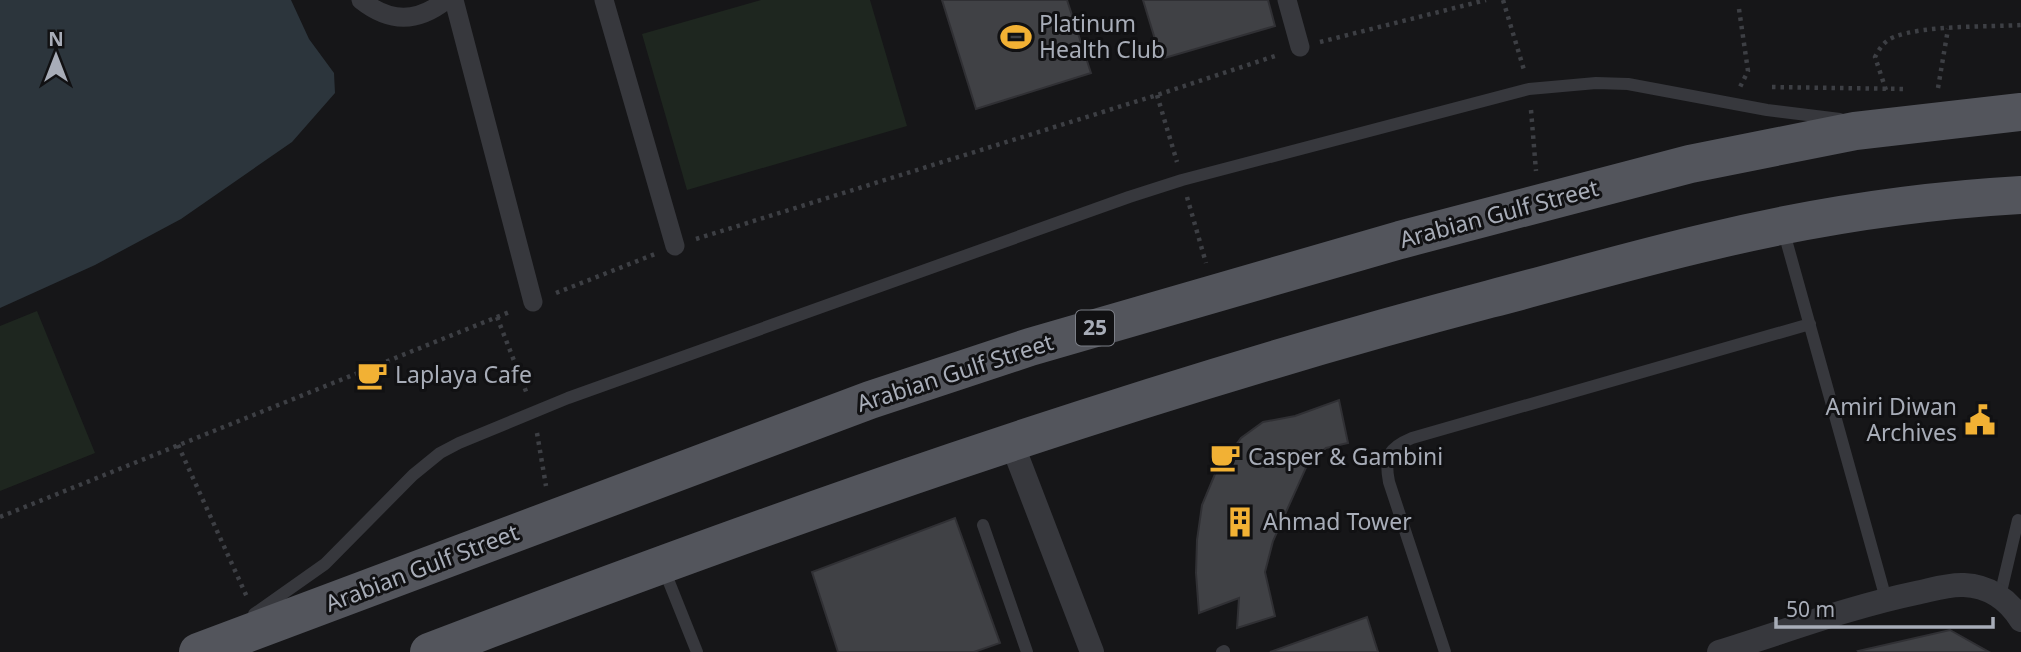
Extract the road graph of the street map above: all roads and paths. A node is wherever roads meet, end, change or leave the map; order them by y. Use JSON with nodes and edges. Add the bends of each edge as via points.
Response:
{"nodes":[{"id":1,"x":361,"y":0,"type":"edge"},
{"id":2,"x":446,"y":0,"type":"edge"},
{"id":3,"x":454,"y":0,"type":"edge"},
{"id":4,"x":604,"y":0,"type":"edge"},
{"id":5,"x":1287,"y":0,"type":"edge"},
{"id":6,"x":1486,"y":0,"type":"edge"},
{"id":7,"x":1739,"y":9,"type":"dead end"},
{"id":8,"x":2021,"y":24,"type":"edge"},
{"id":9,"x":1948,"y":29,"type":"junction"},
{"id":10,"x":1300,"y":47,"type":"junction"},
{"id":11,"x":1740,"y":87,"type":"junction"},
{"id":12,"x":1753,"y":87,"type":"dead end"},
{"id":13,"x":1767,"y":87,"type":"dead end"},
{"id":14,"x":1952,"y":87,"type":"dead end"},
{"id":15,"x":1886,"y":90,"type":"junction"},
{"id":16,"x":1927,"y":96,"type":"junction"},
{"id":17,"x":1731,"y":103,"type":"junction"},
{"id":18,"x":2021,"y":112,"type":"edge"},
{"id":19,"x":2021,"y":195,"type":"edge"},
{"id":20,"x":1783,"y":226,"type":"junction"},
{"id":21,"x":675,"y":246,"type":"junction"},
{"id":22,"x":533,"y":302,"type":"junction"},
{"id":23,"x":1810,"y":324,"type":"junction"},
{"id":24,"x":1011,"y":441,"type":"junction"},
{"id":25,"x":178,"y":445,"type":"junction"},
{"id":26,"x":0,"y":517,"type":"edge"},
{"id":27,"x":2018,"y":520,"type":"dead end"},
{"id":28,"x":983,"y":525,"type":"dead end"},
{"id":29,"x":661,"y":564,"type":"junction"},
{"id":30,"x":2000,"y":596,"type":"junction"},
{"id":31,"x":1886,"y":599,"type":"junction"},
{"id":32,"x":254,"y":614,"type":"junction"},
{"id":33,"x":2021,"y":620,"type":"edge"},
{"id":34,"x":188,"y":652,"type":"edge"},
{"id":35,"x":198,"y":652,"type":"edge"},
{"id":36,"x":429,"y":652,"type":"edge"},
{"id":37,"x":697,"y":652,"type":"edge"},
{"id":38,"x":1027,"y":652,"type":"edge"},
{"id":39,"x":1092,"y":652,"type":"edge"},
{"id":40,"x":1445,"y":652,"type":"edge"},
{"id":41,"x":1719,"y":652,"type":"edge"}],
"edges":[{"from":1,"to":2,"type":"street","via":[[376,12],[404,19],[431,12]]},
{"from":3,"to":22,"type":"street"},
{"from":4,"to":21,"type":"street"},
{"from":5,"to":10,"type":"street"},
{"from":6,"to":10,"type":"path"},
{"from":7,"to":11,"type":"path","via":[[1748,71]]},
{"from":8,"to":9,"type":"path"},
{"from":9,"to":15,"type":"path","via":[[1916,31],[1881,46],[1875,57]]},
{"from":9,"to":16,"type":"path"},
{"from":10,"to":21,"type":"path"},
{"from":11,"to":12,"type":"path"},
{"from":11,"to":17,"type":"path"},
{"from":13,"to":15,"type":"path"},
{"from":14,"to":16,"type":"path"},
{"from":15,"to":16,"type":"path"},
{"from":16,"to":17,"type":"lane","via":[[1840,119]]},
{"from":16,"to":18,"type":"main road","name":"Arabian Gulf Street","number":"25"},
{"from":16,"to":35,"type":"main road","name":"Arabian Gulf Street","number":"25","via":[[1855,131],[1613,183],[1030,347],[870,400]]},
{"from":17,"to":32,"type":"lane","via":[[1628,84],[1529,89],[1129,197],[568,398],[459,443],[413,475],[325,564]]},
{"from":19,"to":20,"type":"main road","via":[[1922,202]]},
{"from":20,"to":23,"type":"lane"},
{"from":20,"to":24,"type":"main road","via":[[1421,317]]},
{"from":21,"to":22,"type":"path"},
{"from":22,"to":25,"type":"path"},
{"from":23,"to":31,"type":"lane"},
{"from":23,"to":40,"type":"lane","via":[[1397,445],[1388,454],[1389,482]]},
{"from":24,"to":29,"type":"main road"},
{"from":24,"to":39,"type":"street"},
{"from":25,"to":26,"type":"path"},
{"from":25,"to":32,"type":"path"},
{"from":27,"to":30,"type":"lane"},
{"from":28,"to":38,"type":"lane"},
{"from":29,"to":36,"type":"main road"},
{"from":29,"to":37,"type":"lane"},
{"from":30,"to":31,"type":"street","via":[[1962,585]]},
{"from":30,"to":33,"type":"street"},
{"from":31,"to":41,"type":"street"},
{"from":32,"to":34,"type":"lane"}]}
